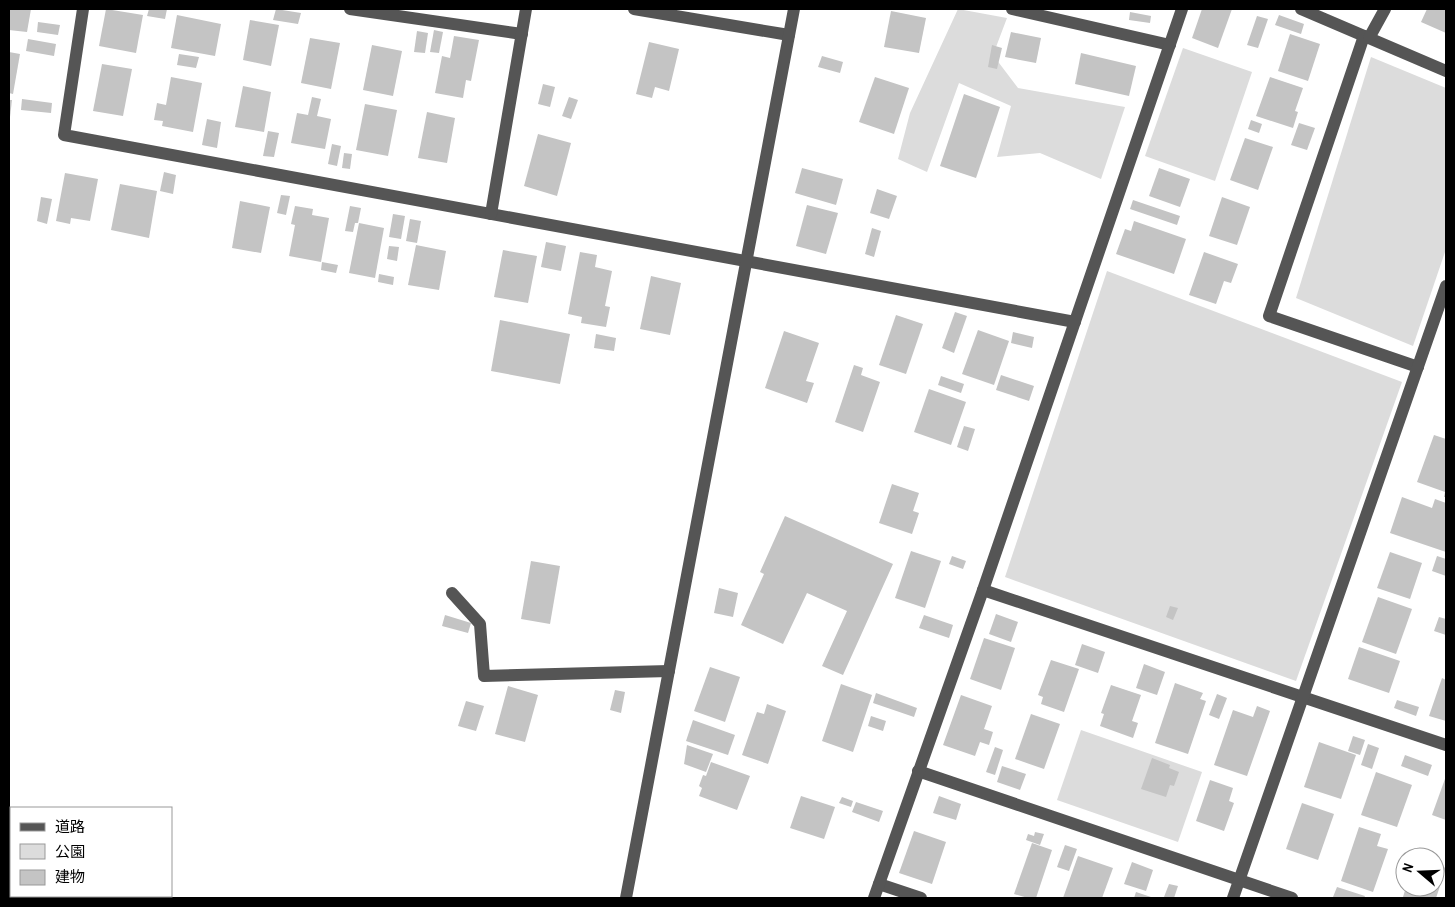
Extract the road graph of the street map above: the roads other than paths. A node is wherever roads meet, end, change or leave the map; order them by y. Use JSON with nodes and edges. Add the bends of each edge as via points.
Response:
{"nodes":[{"id":1,"x":83,"y":9,"type":"edge"},
{"id":2,"x":350,"y":9,"type":"edge"},
{"id":3,"x":526,"y":9,"type":"edge"},
{"id":4,"x":634,"y":9,"type":"edge"},
{"id":5,"x":794,"y":9,"type":"edge"},
{"id":6,"x":1012,"y":9,"type":"edge"},
{"id":7,"x":1182,"y":9,"type":"edge"},
{"id":8,"x":1301,"y":9,"type":"edge"},
{"id":9,"x":1385,"y":9,"type":"edge"},
{"id":10,"x":522,"y":34,"type":"junction"},
{"id":11,"x":789,"y":35,"type":"junction"},
{"id":12,"x":1367,"y":37,"type":"junction"},
{"id":13,"x":1170,"y":45,"type":"junction"},
{"id":14,"x":1446,"y":71,"type":"edge"},
{"id":15,"x":490,"y":214,"type":"junction"},
{"id":16,"x":746,"y":261,"type":"junction"},
{"id":17,"x":1446,"y":286,"type":"edge"},
{"id":18,"x":1075,"y":322,"type":"junction"},
{"id":19,"x":1418,"y":367,"type":"junction"},
{"id":20,"x":983,"y":590,"type":"junction"},
{"id":21,"x":452,"y":593,"type":"dead end"},
{"id":22,"x":669,"y":671,"type":"junction"},
{"id":23,"x":1303,"y":697,"type":"junction"},
{"id":24,"x":1446,"y":745,"type":"edge"},
{"id":25,"x":918,"y":771,"type":"junction"},
{"id":26,"x":1240,"y":879,"type":"junction"},
{"id":27,"x":879,"y":884,"type":"junction"},
{"id":28,"x":626,"y":898,"type":"edge"},
{"id":29,"x":874,"y":898,"type":"edge"},
{"id":30,"x":921,"y":898,"type":"edge"},
{"id":31,"x":1233,"y":898,"type":"edge"},
{"id":32,"x":1292,"y":898,"type":"edge"}],
"edges":[{"from":1,"to":15,"type":"street","via":[[64,135]]},
{"from":2,"to":10,"type":"street"},
{"from":3,"to":10,"type":"street"},
{"from":4,"to":11,"type":"street"},
{"from":5,"to":11,"type":"street"},
{"from":6,"to":13,"type":"street"},
{"from":7,"to":13,"type":"street"},
{"from":8,"to":12,"type":"street"},
{"from":9,"to":12,"type":"street"},
{"from":10,"to":15,"type":"street"},
{"from":11,"to":16,"type":"street"},
{"from":12,"to":14,"type":"street"},
{"from":12,"to":19,"type":"street","via":[[1269,316]]},
{"from":13,"to":18,"type":"street"},
{"from":15,"to":16,"type":"street"},
{"from":16,"to":18,"type":"street"},
{"from":16,"to":22,"type":"street"},
{"from":17,"to":19,"type":"street"},
{"from":18,"to":20,"type":"street"},
{"from":19,"to":23,"type":"street"},
{"from":20,"to":23,"type":"street"},
{"from":20,"to":25,"type":"street"},
{"from":21,"to":22,"type":"street","via":[[480,624],[484,676]]},
{"from":22,"to":28,"type":"street"},
{"from":23,"to":24,"type":"street"},
{"from":23,"to":26,"type":"street"},
{"from":25,"to":26,"type":"street"},
{"from":25,"to":27,"type":"street"},
{"from":26,"to":31,"type":"street"},
{"from":26,"to":32,"type":"street"},
{"from":27,"to":29,"type":"street"},
{"from":27,"to":30,"type":"street"}]}
